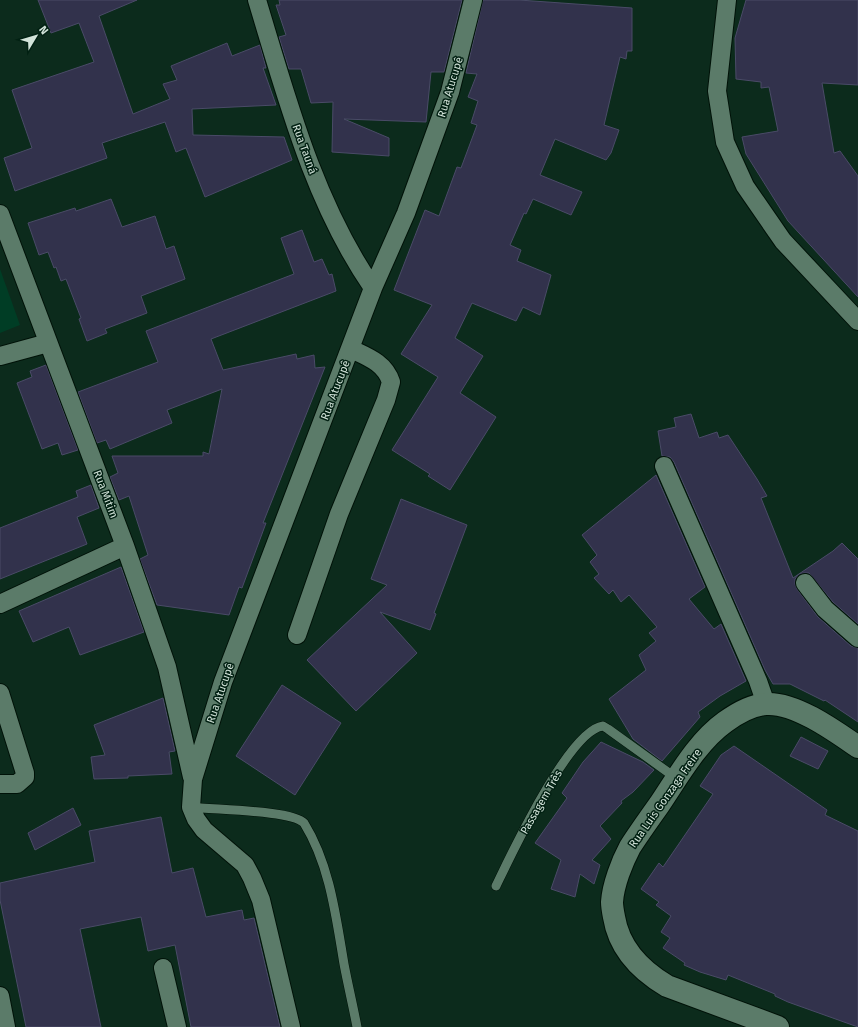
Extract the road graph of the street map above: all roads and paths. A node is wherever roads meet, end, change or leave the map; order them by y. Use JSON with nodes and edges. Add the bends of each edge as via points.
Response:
{"nodes":[{"id":1,"x":257,"y":0,"type":"edge"},
{"id":2,"x":473,"y":0,"type":"edge"},
{"id":3,"x":727,"y":0,"type":"edge"},
{"id":4,"x":0,"y":214,"type":"edge"},
{"id":5,"x":373,"y":288,"type":"junction"},
{"id":6,"x":858,"y":321,"type":"edge"},
{"id":7,"x":48,"y":343,"type":"junction"},
{"id":8,"x":351,"y":349,"type":"junction"},
{"id":9,"x":0,"y":356,"type":"edge"},
{"id":10,"x":664,"y":466,"type":"dead end"},
{"id":11,"x":125,"y":546,"type":"junction"},
{"id":12,"x":805,"y":583,"type":"dead end"},
{"id":13,"x":0,"y":604,"type":"edge"},
{"id":14,"x":297,"y":635,"type":"dead end"},
{"id":15,"x":858,"y":638,"type":"edge"},
{"id":16,"x":0,"y":692,"type":"edge"},
{"id":17,"x":766,"y":704,"type":"junction"},
{"id":18,"x":7,"y":739,"type":"edge"},
{"id":19,"x":858,"y":747,"type":"edge"},
{"id":20,"x":676,"y":778,"type":"junction"},
{"id":21,"x":193,"y":779,"type":"junction"},
{"id":22,"x":0,"y":784,"type":"edge"},
{"id":23,"x":191,"y":807,"type":"junction"},
{"id":24,"x":496,"y":886,"type":"dead end"},
{"id":25,"x":164,"y":968,"type":"dead end"},
{"id":26,"x":0,"y":996,"type":"edge"},
{"id":27,"x":6,"y":1027,"type":"edge"},
{"id":28,"x":177,"y":1027,"type":"edge"},
{"id":29,"x":291,"y":1027,"type":"edge"},
{"id":30,"x":357,"y":1027,"type":"edge"},
{"id":31,"x":778,"y":1027,"type":"edge"}],
"edges":[{"from":1,"to":5,"type":"street","name":"Rua Tauná","via":[[287,99],[322,195],[342,240]]},
{"from":2,"to":5,"type":"street","name":"Rua Atucupê","via":[[450,92],[406,213]]},
{"from":3,"to":6,"type":"street","via":[[717,91],[725,142],[745,186],[783,241]]},
{"from":4,"to":7,"type":"street","name":"Rua Mitim"},
{"from":5,"to":8,"type":"street","name":"Rua Atucupê"},
{"from":7,"to":9,"type":"street"},
{"from":7,"to":11,"type":"street","name":"Rua Mitim"},
{"from":8,"to":14,"type":"street","via":[[383,367],[391,382],[339,514]]},
{"from":8,"to":21,"type":"street","name":"Rua Atucupê","via":[[223,682]]},
{"from":10,"to":17,"type":"street"},
{"from":11,"to":13,"type":"street"},
{"from":11,"to":21,"type":"street","name":"Rua Mitim","via":[[166,667]]},
{"from":12,"to":15,"type":"street","via":[[825,609]]},
{"from":16,"to":18,"type":"street"},
{"from":17,"to":19,"type":"street","name":"Rua Luis Gonzaga Freire","via":[[786,707],[812,718]]},
{"from":17,"to":20,"type":"street","name":"Rua Luis Gonzaga Freire","via":[[750,708],[724,722]]},
{"from":18,"to":22,"type":"street","via":[[22,758],[24,777],[17,784]]},
{"from":20,"to":24,"type":"lane","name":"Passagem Três","via":[[603,726],[594,729],[581,741],[553,778]]},
{"from":20,"to":31,"type":"street","name":"Rua Luis Gonzaga Freire","via":[[630,848],[620,873],[612,902],[616,928],[624,946],[651,977],[680,991]]},
{"from":21,"to":23,"type":"street"},
{"from":23,"to":29,"type":"street","via":[[204,830],[245,865],[252,878],[269,928]]},
{"from":23,"to":30,"type":"lane","via":[[285,815],[300,819],[304,823],[321,859],[336,913]]},
{"from":25,"to":28,"type":"street"},
{"from":26,"to":27,"type":"street"}]}
